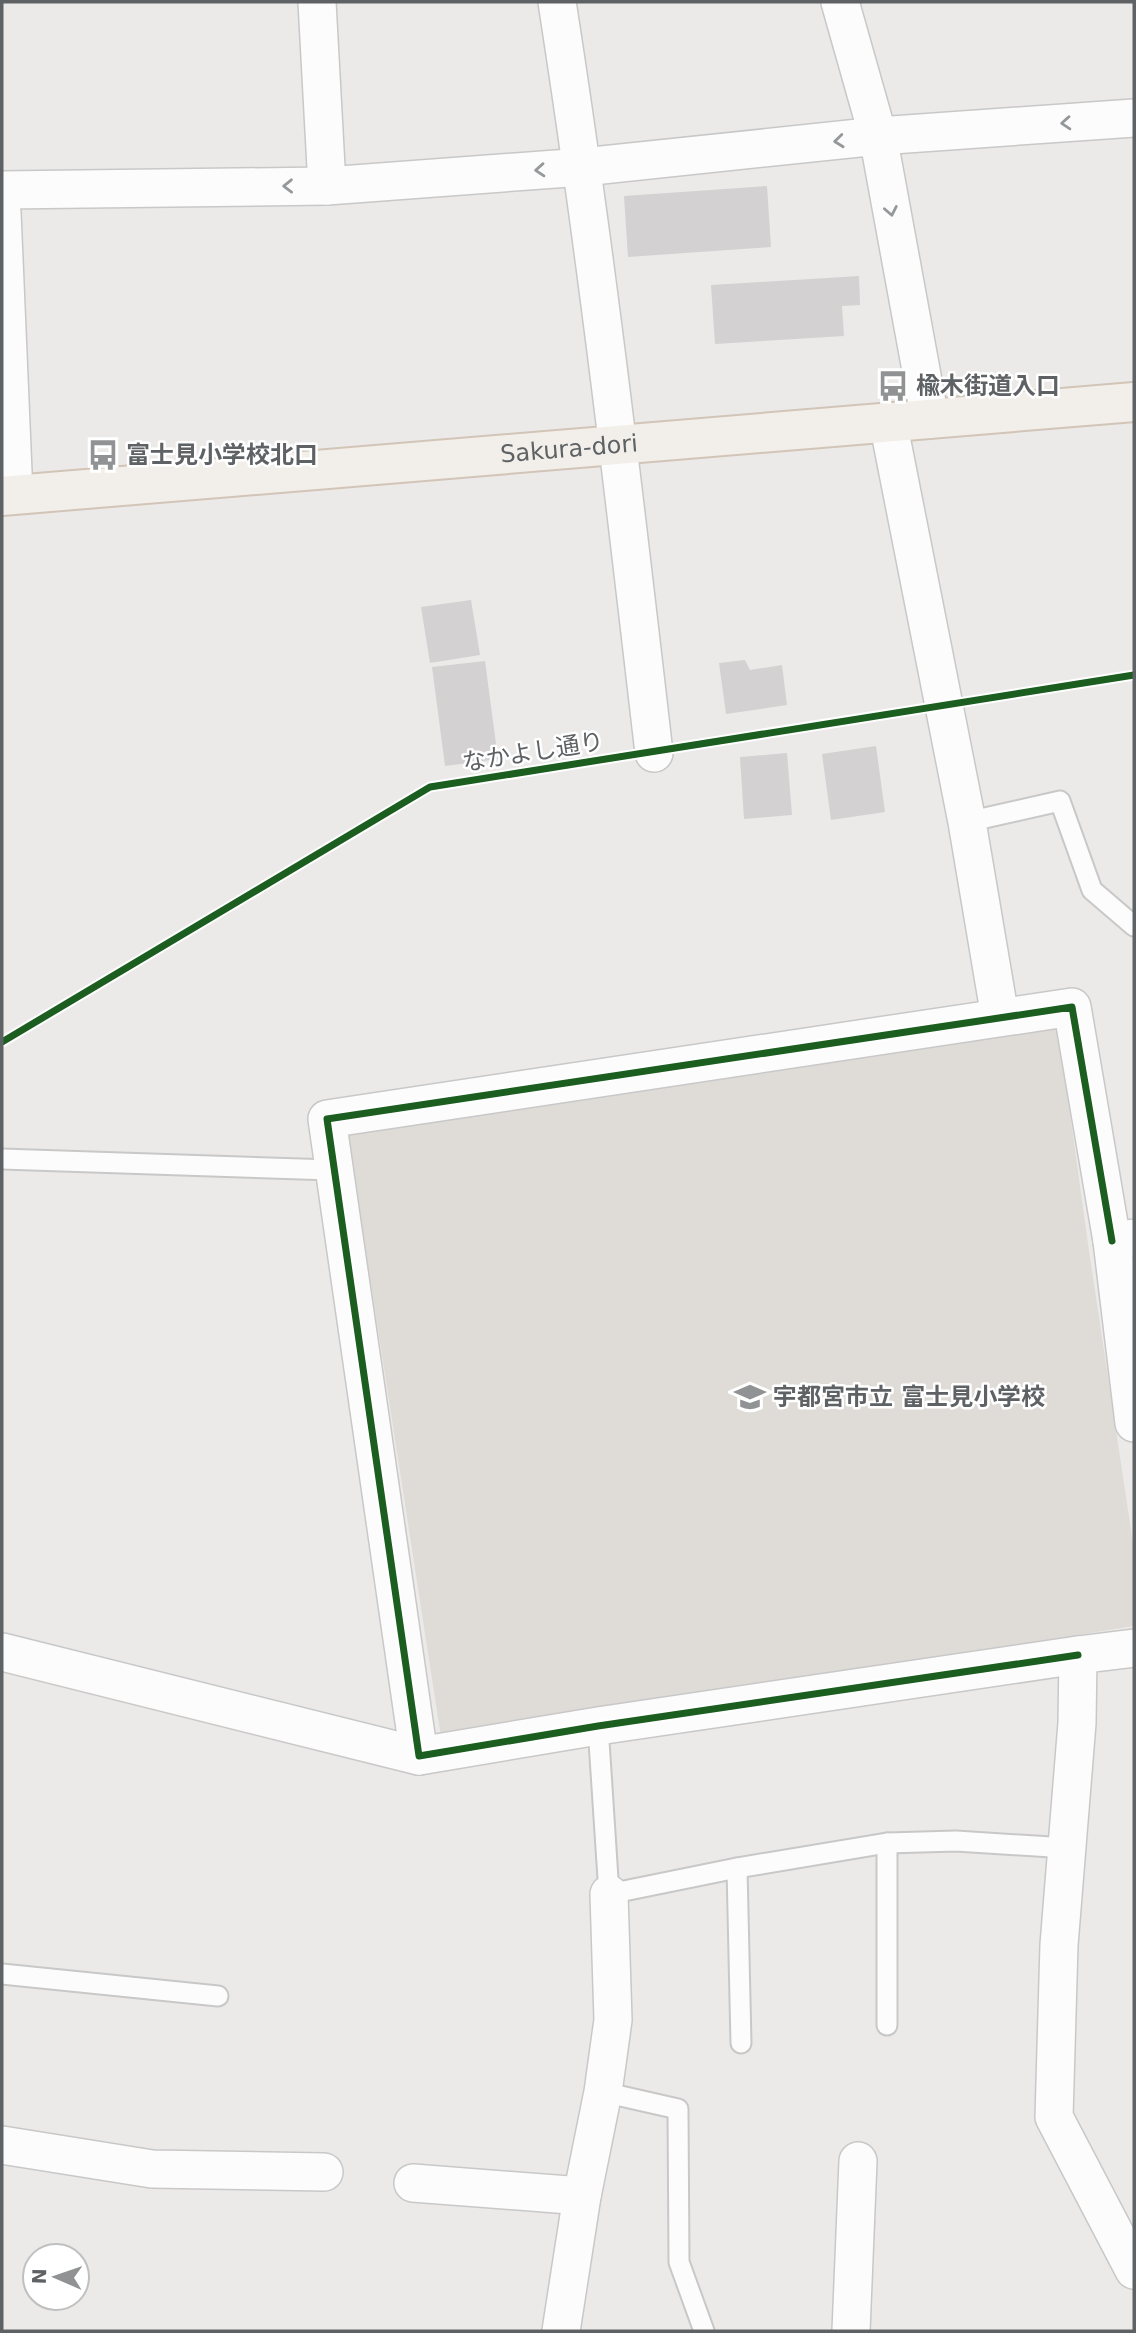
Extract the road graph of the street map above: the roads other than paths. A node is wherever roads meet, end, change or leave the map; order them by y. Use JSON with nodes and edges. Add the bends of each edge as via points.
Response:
{"nodes":[{"id":1,"x":317,"y":2,"type":"edge"},
{"id":2,"x":557,"y":2,"type":"edge"},
{"id":3,"x":840,"y":2,"type":"edge"},
{"id":4,"x":1134,"y":118,"type":"edge"},
{"id":5,"x":878,"y":136,"type":"junction"},
{"id":6,"x":583,"y":167,"type":"junction"},
{"id":7,"x":327,"y":186,"type":"junction"},
{"id":8,"x":2,"y":190,"type":"edge"},
{"id":9,"x":2,"y":212,"type":"edge"},
{"id":10,"x":1134,"y":402,"type":"edge"},
{"id":11,"x":930,"y":419,"type":"junction"},
{"id":12,"x":888,"y":422,"type":"junction"},
{"id":13,"x":619,"y":446,"type":"junction"},
{"id":14,"x":8,"y":496,"type":"edge"},
{"id":15,"x":654,"y":752,"type":"dead end"},
{"id":16,"x":967,"y":822,"type":"junction"},
{"id":17,"x":1134,"y":926,"type":"edge"},
{"id":18,"x":1000,"y":1017,"type":"junction"},
{"id":19,"x":2,"y":1159,"type":"edge"},
{"id":20,"x":332,"y":1170,"type":"junction"},
{"id":21,"x":1123,"y":1240,"type":"edge"},
{"id":22,"x":1134,"y":1423,"type":"edge"},
{"id":23,"x":1134,"y":1648,"type":"edge"},
{"id":24,"x":2,"y":1652,"type":"edge"},
{"id":25,"x":1078,"y":1655,"type":"junction"},
{"id":26,"x":598,"y":1726,"type":"junction"},
{"id":27,"x":419,"y":1756,"type":"junction"},
{"id":28,"x":887,"y":1843,"type":"junction"},
{"id":29,"x":1067,"y":1848,"type":"junction"},
{"id":30,"x":737,"y":1868,"type":"junction"},
{"id":31,"x":609,"y":1894,"type":"junction"},
{"id":32,"x":2,"y":1974,"type":"edge"},
{"id":33,"x":218,"y":1996,"type":"dead end"},
{"id":34,"x":887,"y":2025,"type":"dead end"},
{"id":35,"x":741,"y":2043,"type":"dead end"},
{"id":36,"x":603,"y":2092,"type":"junction"},
{"id":37,"x":2,"y":2145,"type":"edge"},
{"id":38,"x":858,"y":2161,"type":"dead end"},
{"id":39,"x":324,"y":2172,"type":"dead end"},
{"id":40,"x":413,"y":2183,"type":"dead end"},
{"id":41,"x":582,"y":2196,"type":"junction"},
{"id":42,"x":1134,"y":2270,"type":"edge"},
{"id":43,"x":561,"y":2331,"type":"edge"},
{"id":44,"x":704,"y":2331,"type":"edge"},
{"id":45,"x":851,"y":2331,"type":"edge"}],
"edges":[{"from":1,"to":7,"type":"street"},
{"from":2,"to":6,"type":"street"},
{"from":3,"to":5,"type":"street"},
{"from":4,"to":5,"type":"street","one_way":true},
{"from":5,"to":6,"type":"street","one_way":true},
{"from":5,"to":11,"type":"street","one_way":true},
{"from":6,"to":7,"type":"street","one_way":true},
{"from":6,"to":13,"type":"street"},
{"from":7,"to":8,"type":"street","one_way":true},
{"from":9,"to":14,"type":"street"},
{"from":10,"to":11,"type":"main road","name":"Sakura-dori"},
{"from":11,"to":12,"type":"main road","name":"Sakura-dori"},
{"from":12,"to":13,"type":"main road","name":"Sakura-dori"},
{"from":12,"to":16,"type":"street"},
{"from":13,"to":14,"type":"main road","name":"Sakura-dori"},
{"from":13,"to":15,"type":"street"},
{"from":16,"to":17,"type":"lane","via":[[1060,801],[1092,890]]},
{"from":16,"to":18,"type":"street"},
{"from":18,"to":20,"type":"street","via":[[327,1119]]},
{"from":18,"to":21,"type":"street","via":[[1072,1007]]},
{"from":19,"to":20,"type":"lane"},
{"from":20,"to":27,"type":"street"},
{"from":21,"to":22,"type":"street"},
{"from":23,"to":25,"type":"street"},
{"from":24,"to":27,"type":"street"},
{"from":25,"to":26,"type":"street"},
{"from":25,"to":29,"type":"street"},
{"from":26,"to":27,"type":"street"},
{"from":26,"to":31,"type":"lane"},
{"from":28,"to":29,"type":"lane","via":[[956,1841]]},
{"from":28,"to":30,"type":"lane"},
{"from":28,"to":34,"type":"lane"},
{"from":29,"to":42,"type":"street","via":[[1054,2117]]},
{"from":30,"to":31,"type":"lane"},
{"from":30,"to":35,"type":"lane"},
{"from":31,"to":36,"type":"street","via":[[612,2020]]},
{"from":32,"to":33,"type":"lane"},
{"from":36,"to":41,"type":"street"},
{"from":36,"to":44,"type":"lane","via":[[678,2109],[679,2262]]},
{"from":37,"to":39,"type":"street","via":[[152,2169]]},
{"from":38,"to":45,"type":"street"},
{"from":40,"to":41,"type":"street"},
{"from":41,"to":43,"type":"street"}]}
